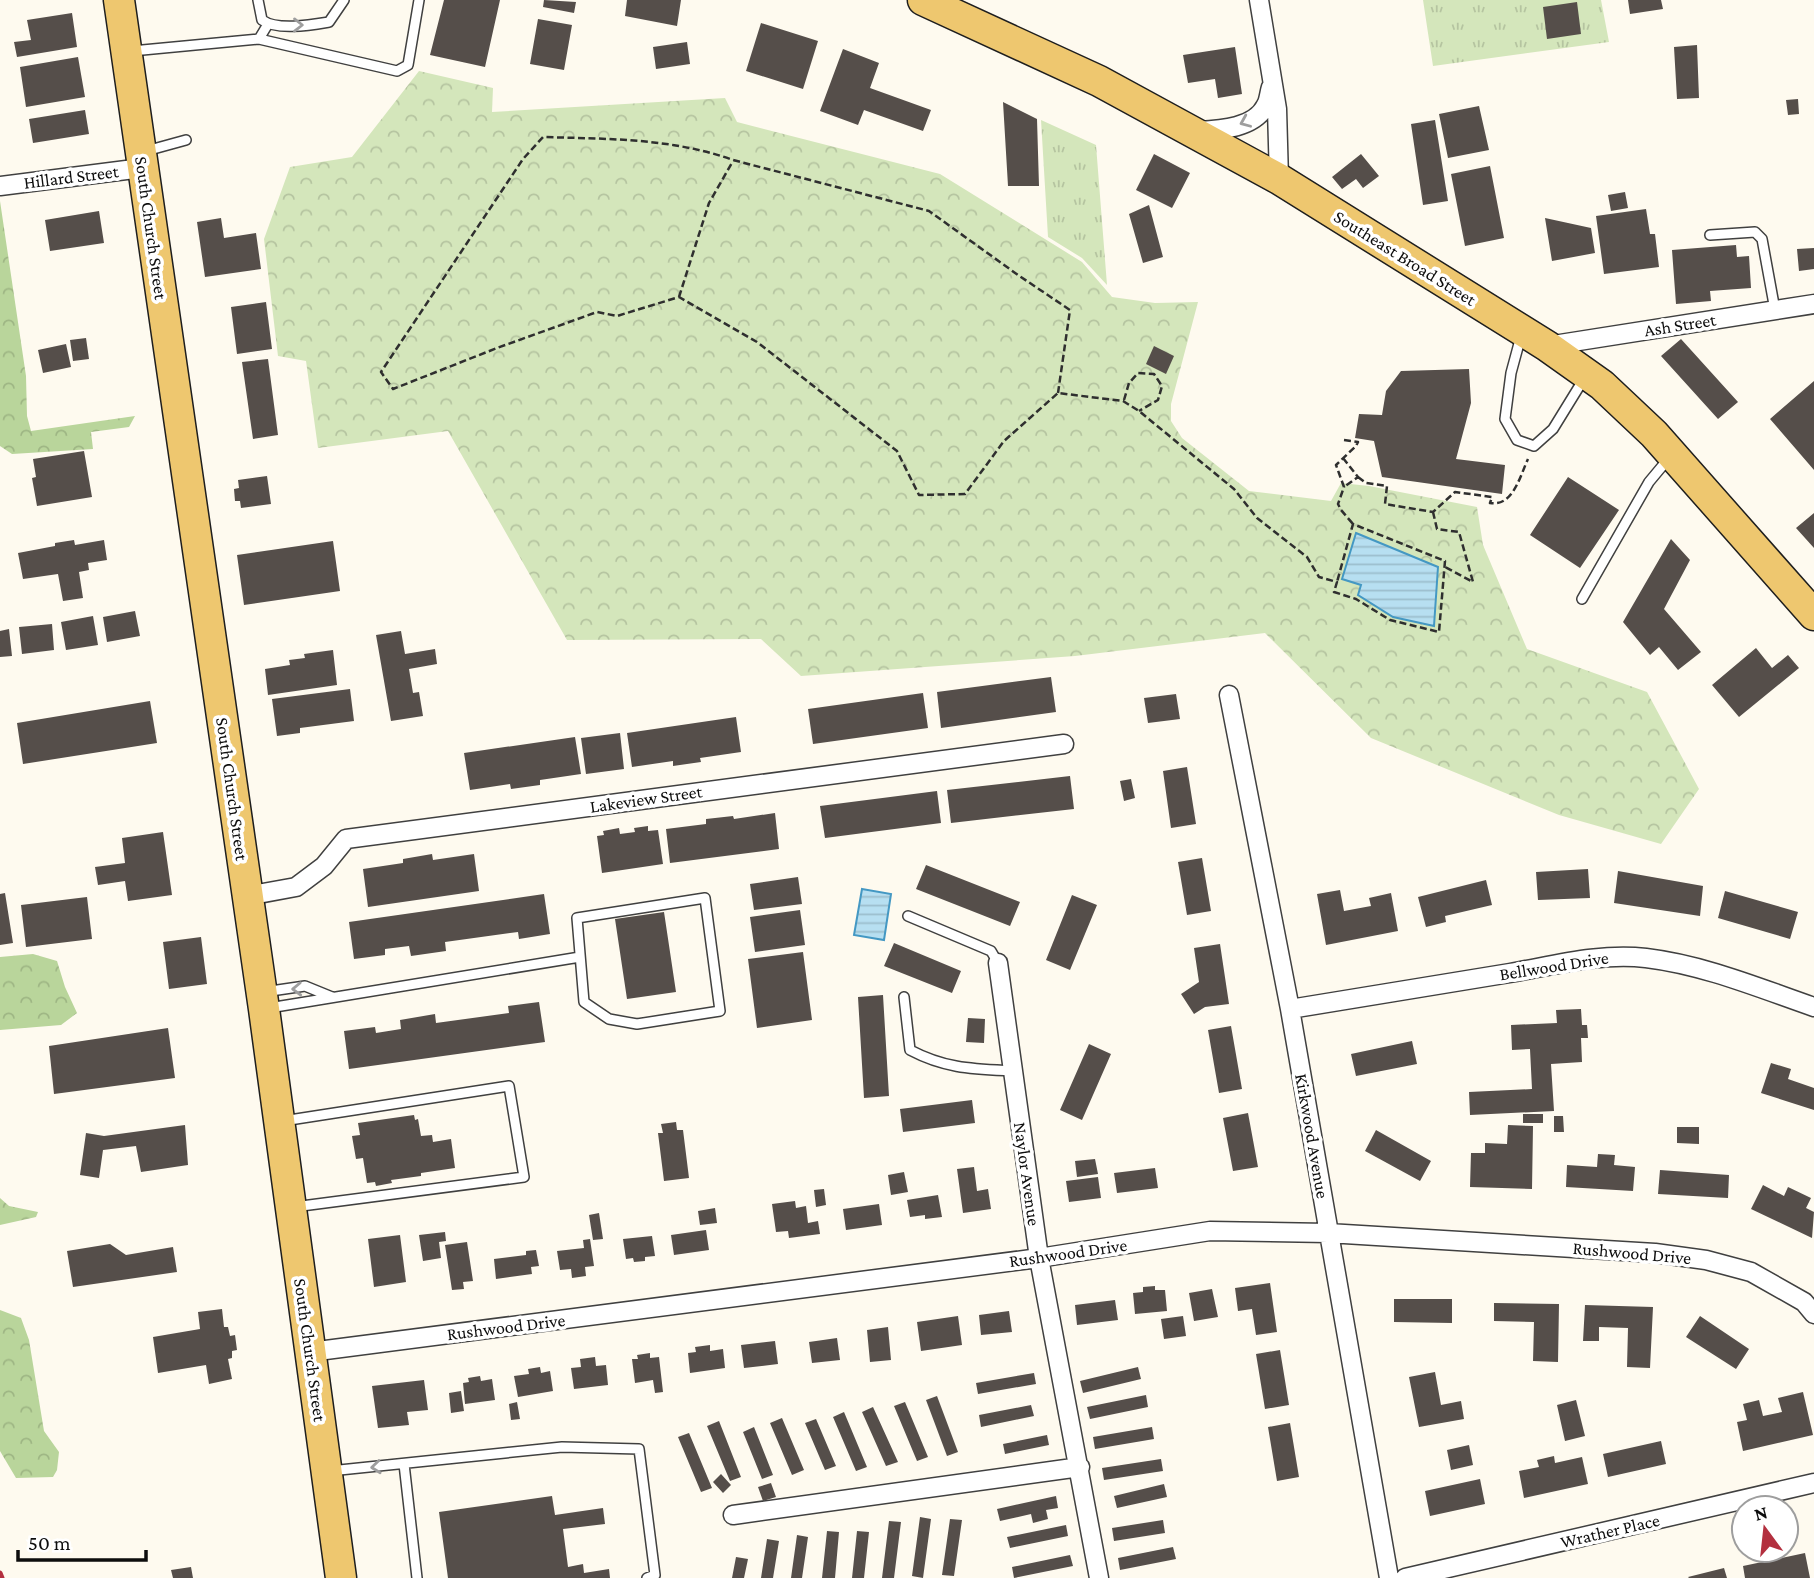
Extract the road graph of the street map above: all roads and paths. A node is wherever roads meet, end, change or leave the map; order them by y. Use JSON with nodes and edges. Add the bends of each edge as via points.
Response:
{"nodes":[{"id":1,"x":119,"y":0,"type":"edge"},
{"id":2,"x":258,"y":0,"type":"edge"},
{"id":3,"x":344,"y":0,"type":"edge"},
{"id":4,"x":419,"y":0,"type":"edge"},
{"id":5,"x":923,"y":0,"type":"edge"},
{"id":6,"x":1259,"y":0,"type":"edge"},
{"id":7,"x":268,"y":24,"type":"junction"},
{"id":8,"x":259,"y":39,"type":"junction"},
{"id":9,"x":126,"y":51,"type":"junction"},
{"id":10,"x":1272,"y":81,"type":"junction"},
{"id":11,"x":1192,"y":132,"type":"junction"},
{"id":12,"x":186,"y":140,"type":"dead end"},
{"id":13,"x":141,"y":160,"type":"junction"},
{"id":14,"x":733,"y":160,"type":"junction"},
{"id":15,"x":1279,"y":179,"type":"junction"},
{"id":16,"x":0,"y":186,"type":"edge"},
{"id":17,"x":1710,"y":235,"type":"dead end"},
{"id":18,"x":679,"y":297,"type":"junction"},
{"id":19,"x":1814,"y":304,"type":"edge"},
{"id":20,"x":1775,"y":310,"type":"junction"},
{"id":21,"x":1534,"y":339,"type":"junction"},
{"id":22,"x":1587,"y":374,"type":"junction"},
{"id":23,"x":1058,"y":393,"type":"junction"},
{"id":24,"x":1123,"y":401,"type":"junction"},
{"id":25,"x":1139,"y":411,"type":"junction"},
{"id":26,"x":1344,"y":440,"type":"dead end"},
{"id":27,"x":1534,"y":446,"type":"junction"},
{"id":28,"x":1672,"y":454,"type":"junction"},
{"id":29,"x":1343,"y":458,"type":"junction"},
{"id":30,"x":1358,"y":477,"type":"junction"},
{"id":31,"x":1344,"y":487,"type":"junction"},
{"id":32,"x":1433,"y":512,"type":"junction"},
{"id":33,"x":1353,"y":524,"type":"junction"},
{"id":34,"x":1445,"y":567,"type":"junction"},
{"id":35,"x":1336,"y":582,"type":"junction"},
{"id":36,"x":1582,"y":599,"type":"dead end"},
{"id":37,"x":1814,"y":615,"type":"edge"},
{"id":38,"x":1230,"y":695,"type":"dead end"},
{"id":39,"x":1064,"y":744,"type":"dead end"},
{"id":40,"x":247,"y":896,"type":"junction"},
{"id":41,"x":908,"y":916,"type":"dead end"},
{"id":42,"x":580,"y":957,"type":"junction"},
{"id":43,"x":998,"y":963,"type":"joint"},
{"id":44,"x":904,"y":997,"type":"dead end"},
{"id":45,"x":334,"y":998,"type":"junction"},
{"id":46,"x":262,"y":1001,"type":"junction"},
{"id":47,"x":1814,"y":1007,"type":"edge"},
{"id":48,"x":1290,"y":1009,"type":"junction"},
{"id":49,"x":1013,"y":1070,"type":"junction"},
{"id":50,"x":278,"y":1122,"type":"junction"},
{"id":51,"x":290,"y":1208,"type":"junction"},
{"id":52,"x":1328,"y":1233,"type":"junction"},
{"id":53,"x":1039,"y":1258,"type":"junction"},
{"id":54,"x":1814,"y":1314,"type":"edge"},
{"id":55,"x":310,"y":1352,"type":"junction"},
{"id":56,"x":404,"y":1464,"type":"junction"},
{"id":57,"x":1080,"y":1467,"type":"junction"},
{"id":58,"x":326,"y":1472,"type":"junction"},
{"id":59,"x":1814,"y":1483,"type":"edge"},
{"id":60,"x":733,"y":1515,"type":"dead end"},
{"id":61,"x":341,"y":1578,"type":"edge"},
{"id":62,"x":417,"y":1578,"type":"edge"},
{"id":63,"x":647,"y":1578,"type":"edge"},
{"id":64,"x":1100,"y":1578,"type":"edge"},
{"id":65,"x":1389,"y":1578,"type":"edge"},
{"id":66,"x":1405,"y":1578,"type":"edge"}],
"edges":[{"from":1,"to":9,"type":"main road","name":"South Church Street"},
{"from":2,"to":7,"type":"lane","via":[[262,20]]},
{"from":7,"to":3,"type":"lane","one_way":true,"via":[[303,27],[328,22]]},
{"from":4,"to":8,"type":"lane","via":[[408,65],[397,71]]},
{"from":5,"to":11,"type":"main road","name":"Southeast Broad Street","via":[[1099,81]]},
{"from":6,"to":10,"type":"street"},
{"from":7,"to":8,"type":"lane"},
{"from":8,"to":9,"type":"lane"},
{"from":9,"to":13,"type":"main road","name":"South Church Street"},
{"from":10,"to":11,"type":"street","one_way":true,"via":[[1267,104],[1257,117],[1229,128]]},
{"from":10,"to":15,"type":"street"},
{"from":11,"to":15,"type":"main road","name":"Southeast Broad Street"},
{"from":12,"to":13,"type":"lane"},
{"from":13,"to":16,"type":"street","name":"Hillard Street"},
{"from":13,"to":40,"type":"main road","name":"South Church Street"},
{"from":14,"to":18,"type":"path","via":[[709,203]]},
{"from":14,"to":18,"type":"path","via":[[706,150],[639,140],[543,137],[523,159],[381,372],[393,389],[597,312],[617,316]]},
{"from":14,"to":23,"type":"path","via":[[929,211],[1070,310]]},
{"from":15,"to":21,"type":"main road","name":"Southeast Broad Street"},
{"from":17,"to":20,"type":"lane","via":[[1755,232],[1762,239]]},
{"from":18,"to":23,"type":"path","via":[[757,342],[897,451],[919,495],[965,494],[1004,441]]},
{"from":19,"to":20,"type":"street","name":"Ash Street"},
{"from":20,"to":21,"type":"street","name":"Ash Street"},
{"from":21,"to":22,"type":"main road","name":"Southeast Broad Street"},
{"from":21,"to":27,"type":"lane","via":[[1511,373],[1505,419],[1517,440]]},
{"from":22,"to":27,"type":"lane","via":[[1553,429]]},
{"from":22,"to":28,"type":"main road","name":"Southeast Broad Street"},
{"from":23,"to":24,"type":"path"},
{"from":24,"to":25,"type":"path"},
{"from":24,"to":25,"type":"path","via":[[1138,373],[1154,374],[1162,386],[1158,400]]},
{"from":25,"to":35,"type":"path","via":[[1234,489],[1257,518],[1307,557],[1319,577]]},
{"from":26,"to":29,"type":"path","via":[[1358,442]]},
{"from":27,"to":32,"type":"path","via":[[1506,501],[1499,505],[1490,503],[1492,497],[1455,492]]},
{"from":28,"to":36,"type":"lane","via":[[1649,482]]},
{"from":28,"to":37,"type":"main road","name":"Southeast Broad Street"},
{"from":29,"to":30,"type":"path"},
{"from":29,"to":31,"type":"path","via":[[1336,465]]},
{"from":30,"to":31,"type":"path"},
{"from":30,"to":32,"type":"path","via":[[1387,486],[1385,504]]},
{"from":31,"to":33,"type":"path","via":[[1338,504]]},
{"from":32,"to":34,"type":"path","via":[[1437,528],[1459,532],[1473,582]]},
{"from":33,"to":34,"type":"path","via":[[1445,561]]},
{"from":33,"to":35,"type":"path"},
{"from":34,"to":35,"type":"path","via":[[1439,632],[1390,620],[1356,599],[1334,592]]},
{"from":38,"to":48,"type":"street","name":"Kirkwood Avenue"},
{"from":39,"to":40,"type":"street","name":"Lakeview Street","via":[[346,839],[324,866],[296,887]]},
{"from":40,"to":46,"type":"main road","name":"South Church Street"},
{"from":41,"to":43,"type":"lane","via":[[991,951]]},
{"from":42,"to":42,"type":"lane","via":[[584,1002],[609,1019],[637,1024],[720,1011],[705,898],[577,918]]},
{"from":42,"to":45,"type":"lane"},
{"from":43,"to":49,"type":"street","name":"Naylor Avenue"},
{"from":44,"to":49,"type":"lane","via":[[910,1050],[932,1062],[962,1069]]},
{"from":45,"to":46,"type":"lane"},
{"from":45,"to":46,"type":"lane","one_way":true,"via":[[305,986]]},
{"from":46,"to":50,"type":"main road","name":"South Church Street"},
{"from":47,"to":48,"type":"street","name":"Bellwood Drive","via":[[1703,969],[1608,956]]},
{"from":48,"to":52,"type":"street","name":"Kirkwood Avenue"},
{"from":49,"to":53,"type":"street","name":"Naylor Avenue"},
{"from":50,"to":51,"type":"main road","name":"South Church Street"},
{"from":50,"to":51,"type":"lane","via":[[509,1086],[523,1177]]},
{"from":51,"to":55,"type":"main road","name":"South Church Street"},
{"from":52,"to":53,"type":"street","name":"Rushwood Drive","via":[[1210,1231]]},
{"from":52,"to":54,"type":"street","name":"Rushwood Drive","via":[[1706,1260],[1751,1272],[1804,1302]]},
{"from":52,"to":65,"type":"street","name":"Kirkwood Avenue"},
{"from":53,"to":55,"type":"street","name":"Rushwood Drive"},
{"from":53,"to":57,"type":"street","name":"Naylor Avenue"},
{"from":55,"to":58,"type":"main road","name":"South Church Street"},
{"from":56,"to":58,"type":"lane","one_way":true},
{"from":56,"to":62,"type":"lane"},
{"from":56,"to":63,"type":"lane","via":[[562,1447],[639,1449],[654,1575]]},
{"from":57,"to":60,"type":"street"},
{"from":57,"to":64,"type":"street","name":"Naylor Avenue"},
{"from":58,"to":61,"type":"main road","name":"South Church Street"},
{"from":59,"to":66,"type":"street","name":"Wrather Place"}]}
